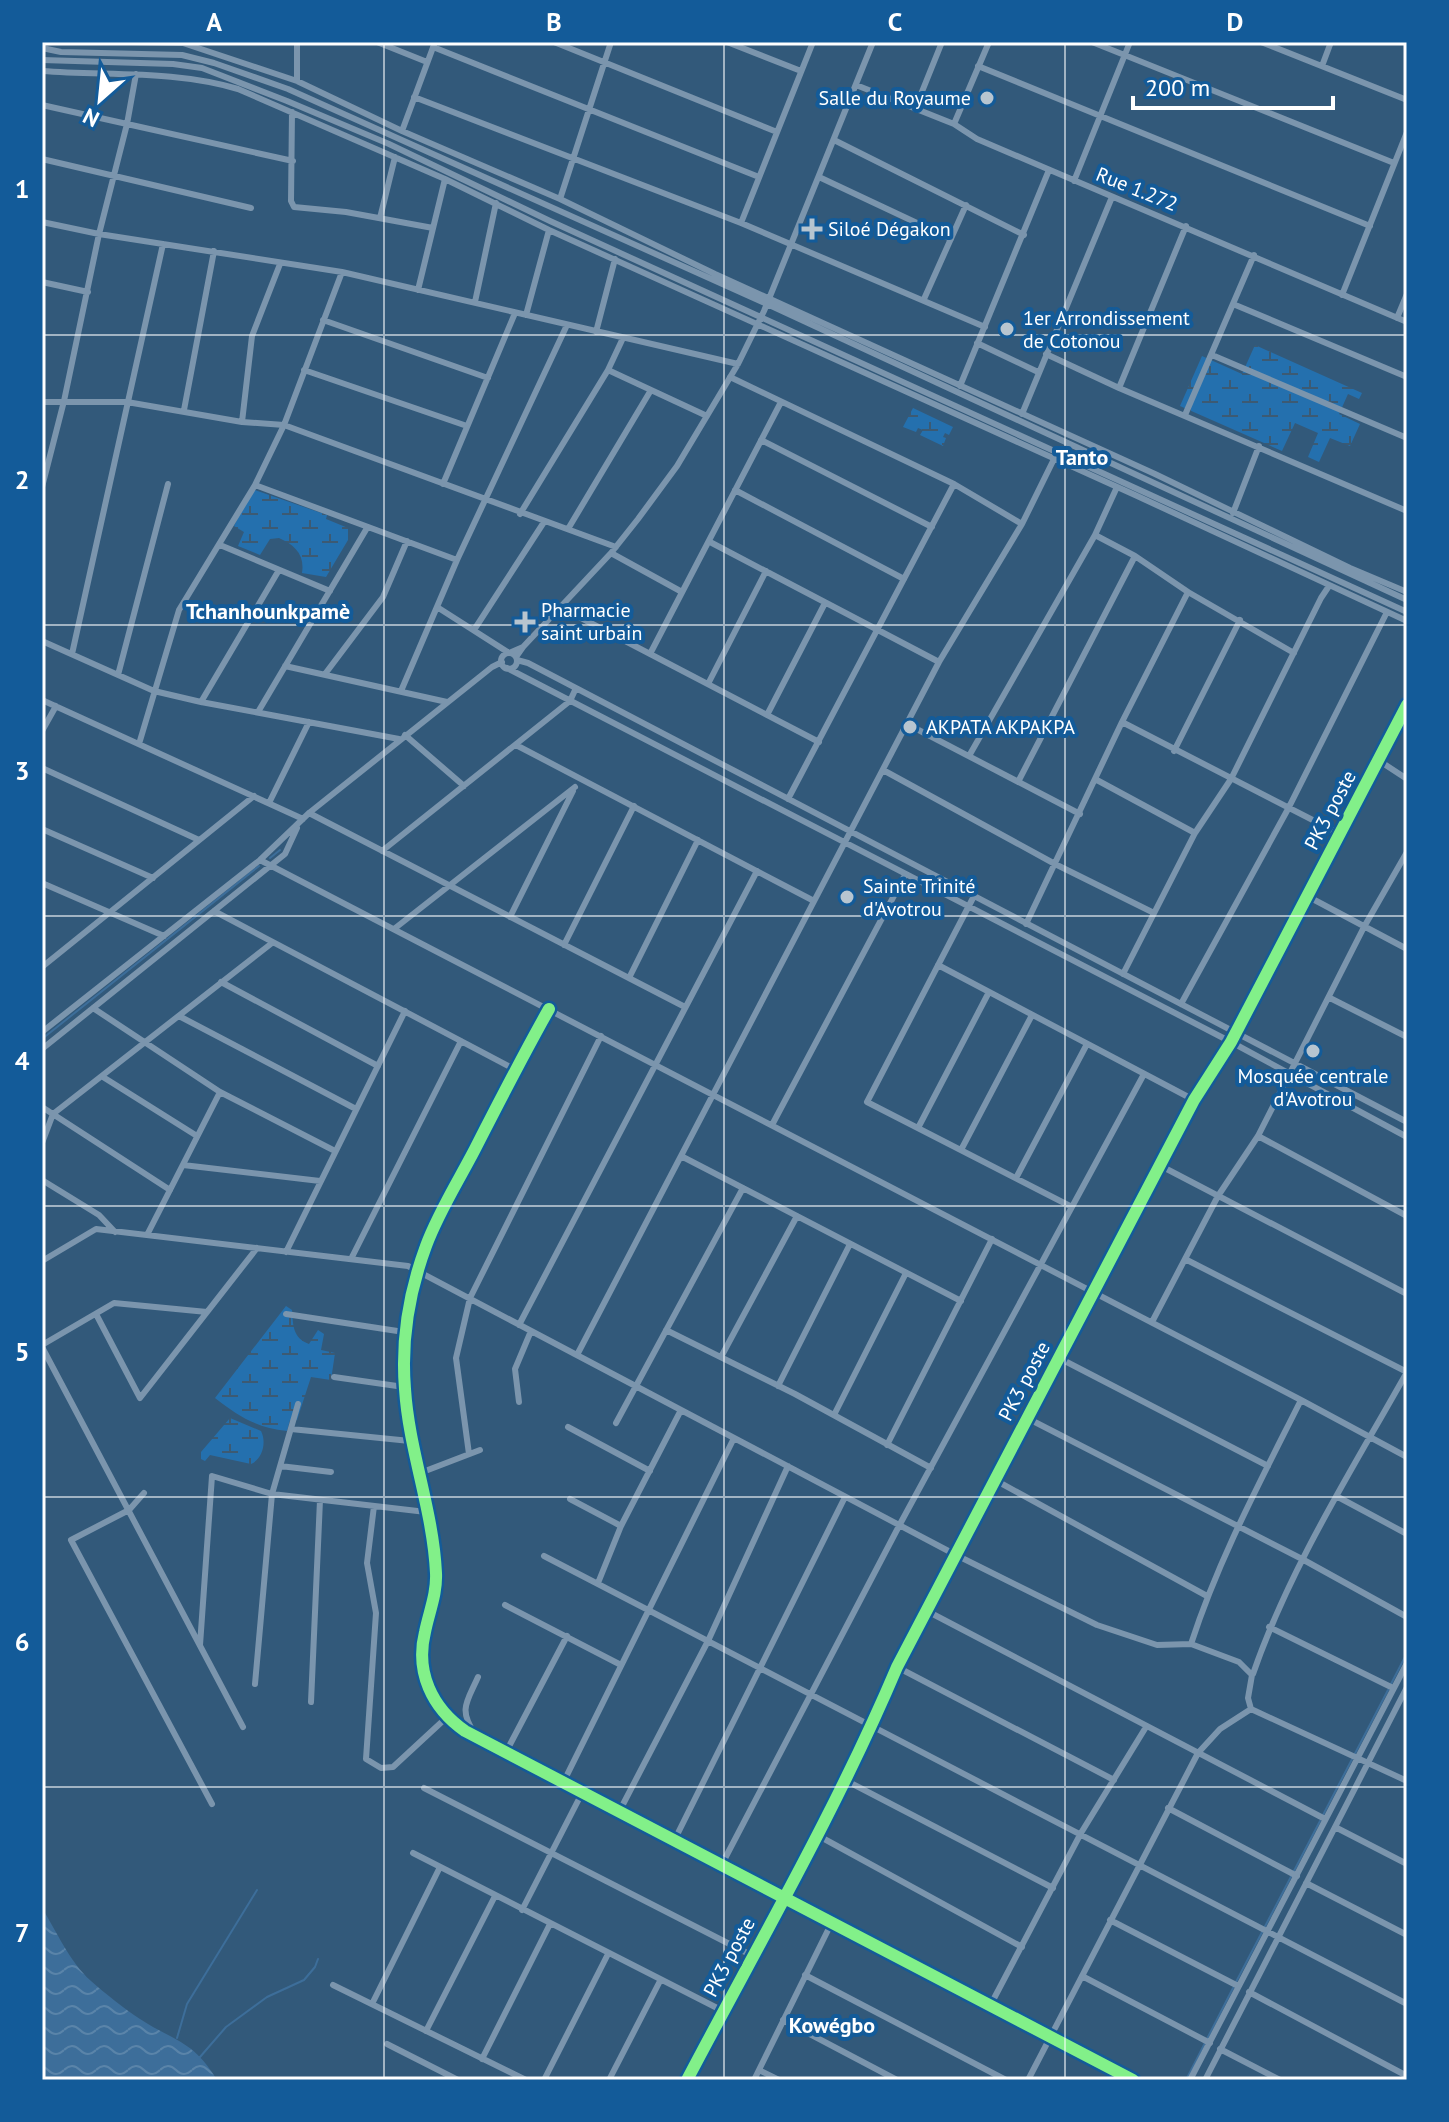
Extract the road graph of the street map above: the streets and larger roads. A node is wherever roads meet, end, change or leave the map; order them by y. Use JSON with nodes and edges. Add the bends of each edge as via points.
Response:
{"nodes":[{"id":1,"x":131,"y":42,"type":"edge"},
{"id":2,"x":183,"y":42,"type":"edge"},
{"id":3,"x":297,"y":42,"type":"edge"},
{"id":4,"x":377,"y":42,"type":"edge"},
{"id":5,"x":554,"y":42,"type":"edge"},
{"id":6,"x":611,"y":42,"type":"edge"},
{"id":7,"x":727,"y":42,"type":"edge"},
{"id":8,"x":813,"y":42,"type":"edge"},
{"id":9,"x":861,"y":42,"type":"edge"},
{"id":10,"x":942,"y":42,"type":"edge"},
{"id":11,"x":989,"y":42,"type":"edge"},
{"id":12,"x":1092,"y":42,"type":"edge"},
{"id":13,"x":1130,"y":42,"type":"edge"},
{"id":14,"x":1261,"y":42,"type":"edge"},
{"id":15,"x":1331,"y":42,"type":"edge"},
{"id":16,"x":434,"y":44,"type":"edge"},
{"id":17,"x":872,"y":44,"type":"edge"},
{"id":18,"x":42,"y":48,"type":"edge"},
{"id":19,"x":1125,"y":55,"type":"junction"},
{"id":20,"x":42,"y":60,"type":"edge"},
{"id":21,"x":427,"y":62,"type":"junction"},
{"id":22,"x":603,"y":62,"type":"junction"},
{"id":23,"x":978,"y":66,"type":"junction"},
{"id":24,"x":1322,"y":66,"type":"junction"},
{"id":25,"x":42,"y":71,"type":"edge"},
{"id":26,"x":801,"y":71,"type":"junction"},
{"id":27,"x":136,"y":74,"type":"junction"},
{"id":28,"x":297,"y":81,"type":"junction"},
{"id":29,"x":856,"y":85,"type":"junction"},
{"id":30,"x":414,"y":97,"type":"junction"},
{"id":31,"x":1407,"y":100,"type":"edge"},
{"id":32,"x":42,"y":105,"type":"edge"},
{"id":33,"x":915,"y":109,"type":"junction"},
{"id":34,"x":589,"y":110,"type":"junction"},
{"id":35,"x":292,"y":112,"type":"junction"},
{"id":36,"x":1100,"y":116,"type":"junction"},
{"id":37,"x":127,"y":124,"type":"junction"},
{"id":38,"x":954,"y":124,"type":"junction"},
{"id":39,"x":402,"y":131,"type":"junction"},
{"id":40,"x":777,"y":132,"type":"junction"},
{"id":41,"x":1407,"y":132,"type":"edge"},
{"id":42,"x":834,"y":140,"type":"junction"},
{"id":43,"x":395,"y":157,"type":"junction"},
{"id":44,"x":573,"y":158,"type":"junction"},
{"id":45,"x":42,"y":159,"type":"edge"},
{"id":46,"x":293,"y":161,"type":"junction"},
{"id":47,"x":1394,"y":163,"type":"junction"},
{"id":48,"x":1049,"y":170,"type":"junction"},
{"id":49,"x":115,"y":175,"type":"junction"},
{"id":50,"x":759,"y":177,"type":"junction"},
{"id":51,"x":819,"y":177,"type":"junction"},
{"id":52,"x":445,"y":179,"type":"junction"},
{"id":53,"x":1074,"y":181,"type":"junction"},
{"id":54,"x":1112,"y":197,"type":"junction"},
{"id":55,"x":560,"y":199,"type":"junction"},
{"id":56,"x":496,"y":203,"type":"junction"},
{"id":57,"x":966,"y":205,"type":"junction"},
{"id":58,"x":251,"y":208,"type":"dead end"},
{"id":59,"x":380,"y":218,"type":"junction"},
{"id":60,"x":42,"y":222,"type":"edge"},
{"id":61,"x":741,"y":223,"type":"junction"},
{"id":62,"x":1186,"y":226,"type":"junction"},
{"id":63,"x":1370,"y":226,"type":"junction"},
{"id":64,"x":433,"y":228,"type":"junction"},
{"id":65,"x":549,"y":230,"type":"junction"},
{"id":66,"x":99,"y":234,"type":"junction"},
{"id":67,"x":1024,"y":235,"type":"junction"},
{"id":68,"x":951,"y":239,"type":"junction"},
{"id":69,"x":791,"y":243,"type":"junction"},
{"id":70,"x":163,"y":244,"type":"junction"},
{"id":71,"x":214,"y":251,"type":"junction"},
{"id":72,"x":1254,"y":255,"type":"junction"},
{"id":73,"x":615,"y":259,"type":"junction"},
{"id":74,"x":280,"y":264,"type":"junction"},
{"id":75,"x":342,"y":272,"type":"junction"},
{"id":76,"x":42,"y":283,"type":"edge"},
{"id":77,"x":418,"y":290,"type":"junction"},
{"id":78,"x":88,"y":292,"type":"junction"},
{"id":79,"x":1407,"y":294,"type":"edge"},
{"id":80,"x":1342,"y":295,"type":"junction"},
{"id":81,"x":924,"y":299,"type":"junction"},
{"id":82,"x":475,"y":302,"type":"junction"},
{"id":83,"x":768,"y":302,"type":"junction"},
{"id":84,"x":1233,"y":304,"type":"junction"},
{"id":85,"x":515,"y":313,"type":"junction"},
{"id":86,"x":526,"y":315,"type":"junction"},
{"id":87,"x":762,"y":316,"type":"junction"},
{"id":88,"x":1397,"y":318,"type":"junction"},
{"id":89,"x":323,"y":320,"type":"junction"},
{"id":90,"x":1407,"y":322,"type":"edge"},
{"id":91,"x":758,"y":324,"type":"junction"},
{"id":92,"x":567,"y":325,"type":"junction"},
{"id":93,"x":985,"y":327,"type":"junction"},
{"id":94,"x":596,"y":332,"type":"junction"},
{"id":95,"x":623,"y":338,"type":"junction"},
{"id":96,"x":977,"y":343,"type":"junction"},
{"id":97,"x":1046,"y":354,"type":"junction"},
{"id":98,"x":1212,"y":355,"type":"junction"},
{"id":99,"x":738,"y":364,"type":"junction"},
{"id":100,"x":304,"y":370,"type":"junction"},
{"id":101,"x":608,"y":370,"type":"junction"},
{"id":102,"x":1038,"y":372,"type":"junction"},
{"id":103,"x":730,"y":377,"type":"junction"},
{"id":104,"x":1407,"y":377,"type":"edge"},
{"id":105,"x":488,"y":378,"type":"junction"},
{"id":106,"x":960,"y":386,"type":"junction"},
{"id":107,"x":1119,"y":388,"type":"junction"},
{"id":108,"x":651,"y":390,"type":"junction"},
{"id":109,"x":64,"y":401,"type":"junction"},
{"id":110,"x":42,"y":402,"type":"edge"},
{"id":111,"x":127,"y":402,"type":"junction"},
{"id":112,"x":781,"y":402,"type":"junction"},
{"id":113,"x":184,"y":410,"type":"junction"},
{"id":114,"x":1022,"y":414,"type":"junction"},
{"id":115,"x":1185,"y":415,"type":"junction"},
{"id":116,"x":707,"y":416,"type":"junction"},
{"id":117,"x":242,"y":422,"type":"junction"},
{"id":118,"x":284,"y":425,"type":"junction"},
{"id":119,"x":467,"y":426,"type":"junction"},
{"id":120,"x":1407,"y":438,"type":"edge"},
{"id":121,"x":761,"y":440,"type":"junction"},
{"id":122,"x":1259,"y":446,"type":"junction"},
{"id":123,"x":1054,"y":459,"type":"junction"},
{"id":124,"x":168,"y":484,"type":"dead end"},
{"id":125,"x":443,"y":484,"type":"junction"},
{"id":126,"x":954,"y":484,"type":"junction"},
{"id":127,"x":255,"y":485,"type":"junction"},
{"id":128,"x":42,"y":487,"type":"edge"},
{"id":129,"x":1117,"y":487,"type":"junction"},
{"id":130,"x":735,"y":490,"type":"junction"},
{"id":131,"x":485,"y":501,"type":"junction"},
{"id":132,"x":1407,"y":511,"type":"edge"},
{"id":133,"x":1233,"y":513,"type":"junction"},
{"id":134,"x":520,"y":514,"type":"junction"},
{"id":135,"x":544,"y":522,"type":"junction"},
{"id":136,"x":1022,"y":524,"type":"junction"},
{"id":137,"x":932,"y":527,"type":"junction"},
{"id":138,"x":367,"y":528,"type":"junction"},
{"id":139,"x":568,"y":529,"type":"junction"},
{"id":140,"x":1095,"y":535,"type":"junction"},
{"id":141,"x":407,"y":541,"type":"junction"},
{"id":142,"x":710,"y":542,"type":"junction"},
{"id":143,"x":220,"y":545,"type":"junction"},
{"id":144,"x":614,"y":550,"type":"junction"},
{"id":145,"x":1135,"y":556,"type":"junction"},
{"id":146,"x":457,"y":560,"type":"junction"},
{"id":147,"x":279,"y":570,"type":"junction"},
{"id":148,"x":766,"y":571,"type":"junction"},
{"id":149,"x":904,"y":579,"type":"junction"},
{"id":150,"x":1329,"y":586,"type":"junction"},
{"id":151,"x":330,"y":591,"type":"junction"},
{"id":152,"x":682,"y":592,"type":"junction"},
{"id":153,"x":1188,"y":592,"type":"junction"},
{"id":154,"x":1407,"y":592,"type":"edge"},
{"id":155,"x":1407,"y":600,"type":"edge"},
{"id":156,"x":825,"y":603,"type":"junction"},
{"id":157,"x":437,"y":607,"type":"junction"},
{"id":158,"x":560,"y":607,"type":"junction"},
{"id":159,"x":1387,"y":612,"type":"junction"},
{"id":160,"x":1407,"y":612,"type":"edge"},
{"id":161,"x":1240,"y":620,"type":"junction"},
{"id":162,"x":1407,"y":621,"type":"edge"},
{"id":163,"x":474,"y":630,"type":"junction"},
{"id":164,"x":878,"y":630,"type":"junction"},
{"id":165,"x":42,"y":641,"type":"edge"},
{"id":166,"x":1294,"y":653,"type":"junction"},
{"id":167,"x":72,"y":654,"type":"junction"},
{"id":168,"x":650,"y":654,"type":"junction"},
{"id":169,"x":514,"y":657,"type":"junction"},
{"id":170,"x":939,"y":662,"type":"junction"},
{"id":171,"x":504,"y":665,"type":"junction"},
{"id":172,"x":285,"y":666,"type":"junction"},
{"id":173,"x":325,"y":674,"type":"junction"},
{"id":174,"x":118,"y":675,"type":"junction"},
{"id":175,"x":708,"y":684,"type":"junction"},
{"id":176,"x":576,"y":688,"type":"junction"},
{"id":177,"x":154,"y":691,"type":"junction"},
{"id":178,"x":401,"y":691,"type":"junction"},
{"id":179,"x":42,"y":700,"type":"edge"},
{"id":180,"x":570,"y":701,"type":"junction"},
{"id":181,"x":201,"y":702,"type":"junction"},
{"id":182,"x":447,"y":702,"type":"junction"},
{"id":183,"x":1407,"y":705,"type":"edge"},
{"id":184,"x":56,"y":706,"type":"junction"},
{"id":185,"x":258,"y":712,"type":"junction"},
{"id":186,"x":767,"y":715,"type":"junction"},
{"id":187,"x":309,"y":722,"type":"junction"},
{"id":188,"x":1122,"y":722,"type":"junction"},
{"id":189,"x":907,"y":724,"type":"junction"},
{"id":190,"x":42,"y":731,"type":"edge"},
{"id":191,"x":402,"y":737,"type":"junction"},
{"id":192,"x":819,"y":742,"type":"junction"},
{"id":193,"x":139,"y":744,"type":"junction"},
{"id":194,"x":516,"y":745,"type":"junction"},
{"id":195,"x":1174,"y":751,"type":"junction"},
{"id":196,"x":969,"y":756,"type":"junction"},
{"id":197,"x":1378,"y":760,"type":"junction"},
{"id":198,"x":42,"y":768,"type":"edge"},
{"id":199,"x":883,"y":770,"type":"junction"},
{"id":200,"x":579,"y":778,"type":"junction"},
{"id":201,"x":1095,"y":779,"type":"junction"},
{"id":202,"x":1231,"y":779,"type":"junction"},
{"id":203,"x":1407,"y":779,"type":"edge"},
{"id":204,"x":1018,"y":782,"type":"junction"},
{"id":205,"x":464,"y":786,"type":"junction"},
{"id":206,"x":575,"y":787,"type":"junction"},
{"id":207,"x":254,"y":796,"type":"junction"},
{"id":208,"x":788,"y":799,"type":"junction"},
{"id":209,"x":269,"y":803,"type":"junction"},
{"id":210,"x":634,"y":806,"type":"junction"},
{"id":211,"x":1288,"y":809,"type":"junction"},
{"id":212,"x":1080,"y":814,"type":"junction"},
{"id":213,"x":304,"y":818,"type":"junction"},
{"id":214,"x":42,"y":829,"type":"edge"},
{"id":215,"x":851,"y":832,"type":"junction"},
{"id":216,"x":1195,"y":833,"type":"junction"},
{"id":217,"x":1340,"y":834,"type":"junction"},
{"id":218,"x":199,"y":840,"type":"junction"},
{"id":219,"x":698,"y":840,"type":"junction"},
{"id":220,"x":844,"y":844,"type":"junction"},
{"id":221,"x":382,"y":851,"type":"junction"},
{"id":222,"x":1407,"y":852,"type":"edge"},
{"id":223,"x":260,"y":860,"type":"junction"},
{"id":224,"x":1405,"y":861,"type":"edge"},
{"id":225,"x":1055,"y":864,"type":"junction"},
{"id":226,"x":271,"y":865,"type":"junction"},
{"id":227,"x":757,"y":871,"type":"junction"},
{"id":228,"x":905,"y":875,"type":"junction"},
{"id":229,"x":153,"y":878,"type":"junction"},
{"id":230,"x":44,"y":886,"type":"edge"},
{"id":231,"x":451,"y":886,"type":"junction"},
{"id":232,"x":974,"y":896,"type":"junction"},
{"id":233,"x":1307,"y":896,"type":"junction"},
{"id":234,"x":814,"y":901,"type":"junction"},
{"id":235,"x":968,"y":908,"type":"junction"},
{"id":236,"x":214,"y":911,"type":"junction"},
{"id":237,"x":110,"y":912,"type":"junction"},
{"id":238,"x":1154,"y":913,"type":"junction"},
{"id":239,"x":510,"y":917,"type":"junction"},
{"id":240,"x":1026,"y":924,"type":"junction"},
{"id":241,"x":1364,"y":927,"type":"junction"},
{"id":242,"x":394,"y":929,"type":"junction"},
{"id":243,"x":164,"y":936,"type":"junction"},
{"id":244,"x":272,"y":943,"type":"junction"},
{"id":245,"x":564,"y":945,"type":"junction"},
{"id":246,"x":1407,"y":949,"type":"edge"},
{"id":247,"x":938,"y":965,"type":"junction"},
{"id":248,"x":42,"y":967,"type":"edge"},
{"id":249,"x":1123,"y":974,"type":"junction"},
{"id":250,"x":629,"y":978,"type":"junction"},
{"id":251,"x":221,"y":982,"type":"junction"},
{"id":252,"x":989,"y":992,"type":"junction"},
{"id":253,"x":1330,"y":998,"type":"junction"},
{"id":254,"x":1181,"y":1004,"type":"junction"},
{"id":255,"x":685,"y":1007,"type":"junction"},
{"id":256,"x":93,"y":1008,"type":"junction"},
{"id":257,"x":549,"y":1009,"type":"junction"},
{"id":258,"x":405,"y":1011,"type":"junction"},
{"id":259,"x":1032,"y":1015,"type":"junction"},
{"id":260,"x":179,"y":1016,"type":"junction"},
{"id":261,"x":1237,"y":1031,"type":"junction"},
{"id":262,"x":42,"y":1032,"type":"edge"},
{"id":263,"x":601,"y":1036,"type":"junction"},
{"id":264,"x":1407,"y":1037,"type":"edge"},
{"id":265,"x":461,"y":1041,"type":"junction"},
{"id":266,"x":1231,"y":1042,"type":"junction"},
{"id":267,"x":144,"y":1044,"type":"junction"},
{"id":268,"x":1087,"y":1044,"type":"junction"},
{"id":269,"x":42,"y":1049,"type":"edge"},
{"id":270,"x":1294,"y":1063,"type":"junction"},
{"id":271,"x":656,"y":1065,"type":"junction"},
{"id":272,"x":378,"y":1066,"type":"junction"},
{"id":273,"x":516,"y":1070,"type":"junction"},
{"id":274,"x":1144,"y":1074,"type":"junction"},
{"id":275,"x":1288,"y":1074,"type":"junction"},
{"id":276,"x":103,"y":1077,"type":"junction"},
{"id":277,"x":220,"y":1092,"type":"junction"},
{"id":278,"x":713,"y":1095,"type":"junction"},
{"id":279,"x":1194,"y":1100,"type":"junction"},
{"id":280,"x":42,"y":1107,"type":"edge"},
{"id":281,"x":356,"y":1109,"type":"junction"},
{"id":282,"x":53,"y":1114,"type":"junction"},
{"id":283,"x":1407,"y":1122,"type":"edge"},
{"id":284,"x":772,"y":1125,"type":"junction"},
{"id":285,"x":918,"y":1128,"type":"junction"},
{"id":286,"x":197,"y":1136,"type":"junction"},
{"id":287,"x":1258,"y":1136,"type":"junction"},
{"id":288,"x":1407,"y":1137,"type":"edge"},
{"id":289,"x":42,"y":1143,"type":"edge"},
{"id":290,"x":961,"y":1150,"type":"junction"},
{"id":291,"x":335,"y":1151,"type":"junction"},
{"id":292,"x":681,"y":1156,"type":"junction"},
{"id":293,"x":183,"y":1165,"type":"junction"},
{"id":294,"x":1159,"y":1165,"type":"junction"},
{"id":295,"x":1016,"y":1178,"type":"junction"},
{"id":296,"x":42,"y":1180,"type":"edge"},
{"id":297,"x":320,"y":1181,"type":"junction"},
{"id":298,"x":743,"y":1188,"type":"junction"},
{"id":299,"x":170,"y":1190,"type":"junction"},
{"id":300,"x":1218,"y":1196,"type":"junction"},
{"id":301,"x":1072,"y":1207,"type":"junction"},
{"id":302,"x":797,"y":1216,"type":"junction"},
{"id":303,"x":1407,"y":1216,"type":"edge"},
{"id":304,"x":115,"y":1232,"type":"junction"},
{"id":305,"x":147,"y":1235,"type":"junction"},
{"id":306,"x":992,"y":1239,"type":"junction"},
{"id":307,"x":850,"y":1244,"type":"junction"},
{"id":308,"x":257,"y":1248,"type":"junction"},
{"id":309,"x":286,"y":1252,"type":"junction"},
{"id":310,"x":351,"y":1259,"type":"junction"},
{"id":311,"x":1185,"y":1259,"type":"junction"},
{"id":312,"x":42,"y":1261,"type":"edge"},
{"id":313,"x":1041,"y":1265,"type":"junction"},
{"id":314,"x":418,"y":1272,"type":"junction"},
{"id":315,"x":906,"y":1273,"type":"junction"},
{"id":316,"x":1093,"y":1292,"type":"junction"},
{"id":317,"x":1407,"y":1294,"type":"edge"},
{"id":318,"x":470,"y":1298,"type":"junction"},
{"id":319,"x":961,"y":1301,"type":"junction"},
{"id":320,"x":207,"y":1312,"type":"junction"},
{"id":321,"x":96,"y":1314,"type":"junction"},
{"id":322,"x":286,"y":1314,"type":"dead end"},
{"id":323,"x":1152,"y":1322,"type":"junction"},
{"id":324,"x":519,"y":1325,"type":"junction"},
{"id":325,"x":666,"y":1330,"type":"junction"},
{"id":326,"x":531,"y":1331,"type":"junction"},
{"id":327,"x":404,"y":1332,"type":"junction"},
{"id":328,"x":42,"y":1346,"type":"edge"},
{"id":329,"x":577,"y":1355,"type":"junction"},
{"id":330,"x":721,"y":1357,"type":"junction"},
{"id":331,"x":1059,"y":1358,"type":"junction"},
{"id":332,"x":1407,"y":1372,"type":"edge"},
{"id":333,"x":334,"y":1377,"type":"dead end"},
{"id":334,"x":635,"y":1386,"type":"junction"},
{"id":335,"x":778,"y":1386,"type":"junction"},
{"id":336,"x":404,"y":1387,"type":"junction"},
{"id":337,"x":1301,"y":1400,"type":"junction"},
{"id":338,"x":519,"y":1402,"type":"dead end"},
{"id":339,"x":298,"y":1404,"type":"dead end"},
{"id":340,"x":681,"y":1410,"type":"junction"},
{"id":341,"x":834,"y":1415,"type":"junction"},
{"id":342,"x":1027,"y":1418,"type":"junction"},
{"id":343,"x":616,"y":1423,"type":"dead end"},
{"id":344,"x":568,"y":1427,"type":"dead end"},
{"id":345,"x":291,"y":1429,"type":"junction"},
{"id":346,"x":1370,"y":1437,"type":"junction"},
{"id":347,"x":734,"y":1438,"type":"junction"},
{"id":348,"x":410,"y":1441,"type":"junction"},
{"id":349,"x":887,"y":1445,"type":"junction"},
{"id":350,"x":480,"y":1450,"type":"dead end"},
{"id":351,"x":469,"y":1454,"type":"junction"},
{"id":352,"x":1407,"y":1457,"type":"edge"},
{"id":353,"x":280,"y":1466,"type":"junction"},
{"id":354,"x":788,"y":1466,"type":"junction"},
{"id":355,"x":1268,"y":1466,"type":"junction"},
{"id":356,"x":931,"y":1468,"type":"junction"},
{"id":357,"x":650,"y":1471,"type":"junction"},
{"id":358,"x":331,"y":1472,"type":"dead end"},
{"id":359,"x":420,"y":1473,"type":"junction"},
{"id":360,"x":995,"y":1480,"type":"junction"},
{"id":361,"x":144,"y":1493,"type":"dead end"},
{"id":362,"x":272,"y":1494,"type":"junction"},
{"id":363,"x":845,"y":1497,"type":"junction"},
{"id":364,"x":1338,"y":1497,"type":"junction"},
{"id":365,"x":570,"y":1499,"type":"dead end"},
{"id":366,"x":320,"y":1500,"type":"junction"},
{"id":367,"x":374,"y":1506,"type":"junction"},
{"id":368,"x":129,"y":1510,"type":"junction"},
{"id":369,"x":426,"y":1512,"type":"junction"},
{"id":370,"x":621,"y":1526,"type":"junction"},
{"id":371,"x":899,"y":1526,"type":"junction"},
{"id":372,"x":1237,"y":1527,"type":"junction"},
{"id":373,"x":1407,"y":1534,"type":"edge"},
{"id":374,"x":956,"y":1555,"type":"junction"},
{"id":375,"x":544,"y":1556,"type":"dead end"},
{"id":376,"x":1302,"y":1559,"type":"junction"},
{"id":377,"x":598,"y":1583,"type":"junction"},
{"id":378,"x":1207,"y":1596,"type":"junction"},
{"id":379,"x":505,"y":1605,"type":"dead end"},
{"id":380,"x":650,"y":1611,"type":"junction"},
{"id":381,"x":927,"y":1611,"type":"junction"},
{"id":382,"x":1407,"y":1617,"type":"edge"},
{"id":383,"x":1269,"y":1627,"type":"junction"},
{"id":384,"x":567,"y":1636,"type":"junction"},
{"id":385,"x":708,"y":1641,"type":"junction"},
{"id":386,"x":1191,"y":1644,"type":"junction"},
{"id":387,"x":200,"y":1645,"type":"junction"},
{"id":388,"x":1407,"y":1663,"type":"edge"},
{"id":389,"x":621,"y":1665,"type":"junction"},
{"id":390,"x":897,"y":1667,"type":"junction"},
{"id":391,"x":761,"y":1668,"type":"junction"},
{"id":392,"x":1252,"y":1675,"type":"junction"},
{"id":393,"x":478,"y":1677,"type":"dead end"},
{"id":394,"x":255,"y":1684,"type":"dead end"},
{"id":395,"x":1407,"y":1687,"type":"edge"},
{"id":396,"x":1393,"y":1688,"type":"junction"},
{"id":397,"x":810,"y":1694,"type":"junction"},
{"id":398,"x":311,"y":1702,"type":"dead end"},
{"id":399,"x":1251,"y":1709,"type":"junction"},
{"id":400,"x":446,"y":1718,"type":"junction"},
{"id":401,"x":873,"y":1726,"type":"junction"},
{"id":402,"x":243,"y":1727,"type":"dead end"},
{"id":403,"x":1146,"y":1727,"type":"junction"},
{"id":404,"x":477,"y":1737,"type":"junction"},
{"id":405,"x":506,"y":1752,"type":"junction"},
{"id":406,"x":1198,"y":1753,"type":"junction"},
{"id":407,"x":1357,"y":1759,"type":"junction"},
{"id":408,"x":1368,"y":1763,"type":"junction"},
{"id":409,"x":845,"y":1780,"type":"junction"},
{"id":410,"x":1114,"y":1780,"type":"junction"},
{"id":411,"x":1407,"y":1781,"type":"edge"},
{"id":412,"x":563,"y":1783,"type":"junction"},
{"id":413,"x":424,"y":1788,"type":"dead end"},
{"id":414,"x":582,"y":1793,"type":"junction"},
{"id":415,"x":212,"y":1804,"type":"dead end"},
{"id":416,"x":1168,"y":1808,"type":"junction"},
{"id":417,"x":619,"y":1812,"type":"junction"},
{"id":418,"x":1325,"y":1819,"type":"junction"},
{"id":419,"x":1335,"y":1827,"type":"junction"},
{"id":420,"x":1081,"y":1833,"type":"junction"},
{"id":421,"x":817,"y":1835,"type":"junction"},
{"id":422,"x":674,"y":1841,"type":"junction"},
{"id":423,"x":413,"y":1853,"type":"dead end"},
{"id":424,"x":551,"y":1853,"type":"junction"},
{"id":425,"x":1140,"y":1863,"type":"junction"},
{"id":426,"x":1407,"y":1864,"type":"edge"},
{"id":427,"x":721,"y":1866,"type":"junction"},
{"id":428,"x":440,"y":1867,"type":"junction"},
{"id":429,"x":1297,"y":1876,"type":"junction"},
{"id":430,"x":1306,"y":1883,"type":"junction"},
{"id":431,"x":1053,"y":1888,"type":"junction"},
{"id":432,"x":495,"y":1896,"type":"junction"},
{"id":433,"x":783,"y":1899,"type":"junction"},
{"id":434,"x":522,"y":1910,"type":"junction"},
{"id":435,"x":1110,"y":1920,"type":"junction"},
{"id":436,"x":550,"y":1924,"type":"junction"},
{"id":437,"x":831,"y":1924,"type":"junction"},
{"id":438,"x":1267,"y":1931,"type":"junction"},
{"id":439,"x":1407,"y":1935,"type":"edge"},
{"id":440,"x":1278,"y":1937,"type":"junction"},
{"id":441,"x":1022,"y":1947,"type":"junction"},
{"id":442,"x":608,"y":1954,"type":"junction"},
{"id":443,"x":753,"y":1956,"type":"junction"},
{"id":444,"x":805,"y":1975,"type":"junction"},
{"id":445,"x":1082,"y":1976,"type":"junction"},
{"id":446,"x":660,"y":1981,"type":"junction"},
{"id":447,"x":333,"y":1985,"type":"dead end"},
{"id":448,"x":1238,"y":1986,"type":"junction"},
{"id":449,"x":1249,"y":1992,"type":"junction"},
{"id":450,"x":1233,"y":1994,"type":"junction"},
{"id":451,"x":1246,"y":2001,"type":"junction"},
{"id":452,"x":372,"y":2004,"type":"junction"},
{"id":453,"x":1407,"y":2004,"type":"edge"},
{"id":454,"x":990,"y":2006,"type":"junction"},
{"id":455,"x":723,"y":2011,"type":"junction"},
{"id":456,"x":783,"y":2020,"type":"junction"},
{"id":457,"x":426,"y":2031,"type":"junction"},
{"id":458,"x":1050,"y":2037,"type":"junction"},
{"id":459,"x":1210,"y":2043,"type":"junction"},
{"id":460,"x":387,"y":2044,"type":"dead end"},
{"id":461,"x":1220,"y":2049,"type":"junction"},
{"id":462,"x":482,"y":2059,"type":"junction"},
{"id":463,"x":759,"y":2070,"type":"junction"},
{"id":464,"x":1407,"y":2078,"type":"edge"},
{"id":465,"x":458,"y":2080,"type":"edge"},
{"id":466,"x":526,"y":2080,"type":"edge"},
{"id":467,"x":544,"y":2080,"type":"edge"},
{"id":468,"x":609,"y":2080,"type":"edge"},
{"id":469,"x":687,"y":2080,"type":"edge"},
{"id":470,"x":754,"y":2080,"type":"edge"},
{"id":471,"x":779,"y":2080,"type":"edge"},
{"id":472,"x":897,"y":2080,"type":"edge"},
{"id":473,"x":1006,"y":2080,"type":"edge"},
{"id":474,"x":1028,"y":2080,"type":"edge"},
{"id":475,"x":1133,"y":2080,"type":"edge"},
{"id":476,"x":1190,"y":2080,"type":"edge"},
{"id":477,"x":1205,"y":2080,"type":"edge"},
{"id":478,"x":1280,"y":2080,"type":"edge"}],
"edges":[{"from":1,"to":2,"type":"street"},
{"from":2,"to":28,"type":"street"},
{"from":3,"to":28,"type":"street"},
{"from":4,"to":21,"type":"street"},
{"from":5,"to":22,"type":"street"},
{"from":6,"to":22,"type":"street"},
{"from":7,"to":26,"type":"street"},
{"from":8,"to":26,"type":"street"},
{"from":9,"to":17,"type":"street"},
{"from":10,"to":33,"type":"street"},
{"from":11,"to":23,"type":"street"},
{"from":12,"to":19,"type":"street"},
{"from":13,"to":19,"type":"street"},
{"from":14,"to":24,"type":"street"},
{"from":15,"to":24,"type":"street"},
{"from":16,"to":21,"type":"street"},
{"from":16,"to":34,"type":"street"},
{"from":17,"to":29,"type":"street"},
{"from":18,"to":83,"type":"street","via":[[182,55],[259,78]]},
{"from":19,"to":36,"type":"street"},
{"from":19,"to":47,"type":"street"},
{"from":20,"to":87,"type":"street","via":[[202,68],[389,144]]},
{"from":21,"to":30,"type":"street"},
{"from":22,"to":34,"type":"street"},
{"from":22,"to":40,"type":"street"},
{"from":23,"to":36,"type":"street"},
{"from":23,"to":38,"type":"street"},
{"from":24,"to":31,"type":"street"},
{"from":25,"to":27,"type":"street"},
{"from":26,"to":40,"type":"street"},
{"from":27,"to":35,"type":"street","via":[[206,79]]},
{"from":27,"to":37,"type":"street"},
{"from":28,"to":39,"type":"street"},
{"from":29,"to":33,"type":"street","name":"Rue 1.272"},
{"from":29,"to":42,"type":"street"},
{"from":30,"to":39,"type":"street"},
{"from":30,"to":44,"type":"street"},
{"from":32,"to":37,"type":"street"},
{"from":33,"to":38,"type":"street","name":"Rue 1.272"},
{"from":34,"to":44,"type":"street"},
{"from":34,"to":50,"type":"street"},
{"from":35,"to":43,"type":"street"},
{"from":35,"to":46,"type":"street"},
{"from":36,"to":53,"type":"street"},
{"from":36,"to":63,"type":"street"},
{"from":37,"to":46,"type":"street"},
{"from":37,"to":49,"type":"street"},
{"from":38,"to":48,"type":"street","name":"Rue 1.272"},
{"from":39,"to":55,"type":"street"},
{"from":40,"to":50,"type":"street"},
{"from":41,"to":47,"type":"street"},
{"from":42,"to":51,"type":"street"},
{"from":42,"to":57,"type":"street"},
{"from":43,"to":52,"type":"street"},
{"from":43,"to":59,"type":"street"},
{"from":44,"to":55,"type":"street"},
{"from":44,"to":61,"type":"street"},
{"from":45,"to":49,"type":"street"},
{"from":46,"to":59,"type":"street","via":[[294,207]]},
{"from":47,"to":63,"type":"street"},
{"from":48,"to":53,"type":"street","name":"Rue 1.272"},
{"from":48,"to":67,"type":"street"},
{"from":49,"to":58,"type":"street"},
{"from":49,"to":66,"type":"street"},
{"from":50,"to":61,"type":"street"},
{"from":51,"to":68,"type":"street"},
{"from":51,"to":69,"type":"street"},
{"from":52,"to":56,"type":"street"},
{"from":52,"to":64,"type":"street"},
{"from":53,"to":54,"type":"street","name":"Rue 1.272"},
{"from":54,"to":62,"type":"street","name":"Rue 1.272"},
{"from":54,"to":97,"type":"street"},
{"from":55,"to":83,"type":"street"},
{"from":56,"to":65,"type":"street"},
{"from":56,"to":82,"type":"street"},
{"from":57,"to":67,"type":"street"},
{"from":57,"to":68,"type":"street"},
{"from":59,"to":64,"type":"street"},
{"from":60,"to":66,"type":"street"},
{"from":61,"to":69,"type":"street"},
{"from":62,"to":72,"type":"street","name":"Rue 1.272"},
{"from":62,"to":107,"type":"street"},
{"from":63,"to":80,"type":"street"},
{"from":64,"to":77,"type":"street"},
{"from":65,"to":73,"type":"street"},
{"from":65,"to":86,"type":"street"},
{"from":66,"to":70,"type":"street"},
{"from":66,"to":78,"type":"street"},
{"from":67,"to":93,"type":"street"},
{"from":68,"to":81,"type":"street"},
{"from":69,"to":81,"type":"street"},
{"from":69,"to":83,"type":"street"},
{"from":70,"to":71,"type":"street"},
{"from":70,"to":111,"type":"street"},
{"from":71,"to":74,"type":"street"},
{"from":71,"to":113,"type":"street"},
{"from":72,"to":80,"type":"street","name":"Rue 1.272"},
{"from":72,"to":84,"type":"street"},
{"from":73,"to":91,"type":"street"},
{"from":73,"to":94,"type":"street"},
{"from":74,"to":75,"type":"street"},
{"from":74,"to":117,"type":"street","via":[[252,336]]},
{"from":75,"to":77,"type":"street"},
{"from":75,"to":89,"type":"street"},
{"from":76,"to":78,"type":"street"},
{"from":77,"to":82,"type":"street"},
{"from":78,"to":109,"type":"street"},
{"from":79,"to":88,"type":"street"},
{"from":80,"to":88,"type":"street","name":"Rue 1.272"},
{"from":81,"to":93,"type":"street"},
{"from":82,"to":85,"type":"street"},
{"from":83,"to":87,"type":"street"},
{"from":83,"to":106,"type":"street"},
{"from":83,"to":155,"type":"street"},
{"from":84,"to":98,"type":"street"},
{"from":84,"to":104,"type":"street"},
{"from":85,"to":86,"type":"street"},
{"from":85,"to":105,"type":"street"},
{"from":86,"to":92,"type":"street"},
{"from":87,"to":91,"type":"street"},
{"from":87,"to":160,"type":"street"},
{"from":88,"to":90,"type":"street","name":"Rue 1.272"},
{"from":89,"to":100,"type":"street"},
{"from":89,"to":105,"type":"street"},
{"from":91,"to":99,"type":"street"},
{"from":91,"to":123,"type":"street"},
{"from":92,"to":94,"type":"street"},
{"from":92,"to":131,"type":"street"},
{"from":93,"to":96,"type":"street"},
{"from":94,"to":95,"type":"street"},
{"from":95,"to":99,"type":"street"},
{"from":95,"to":101,"type":"street"},
{"from":96,"to":102,"type":"street"},
{"from":96,"to":106,"type":"street"},
{"from":97,"to":102,"type":"street"},
{"from":97,"to":107,"type":"street"},
{"from":98,"to":115,"type":"street"},
{"from":98,"to":120,"type":"street"},
{"from":99,"to":103,"type":"street"},
{"from":100,"to":118,"type":"street"},
{"from":100,"to":119,"type":"street"},
{"from":101,"to":108,"type":"street"},
{"from":101,"to":134,"type":"street"},
{"from":102,"to":114,"type":"street"},
{"from":103,"to":112,"type":"street"},
{"from":103,"to":116,"type":"street"},
{"from":105,"to":119,"type":"street"},
{"from":106,"to":114,"type":"street"},
{"from":107,"to":115,"type":"street"},
{"from":108,"to":116,"type":"street"},
{"from":108,"to":139,"type":"street"},
{"from":109,"to":110,"type":"street"},
{"from":109,"to":111,"type":"street"},
{"from":109,"to":128,"type":"street"},
{"from":111,"to":113,"type":"street"},
{"from":111,"to":167,"type":"street"},
{"from":112,"to":121,"type":"street"},
{"from":112,"to":126,"type":"street"},
{"from":113,"to":117,"type":"street"},
{"from":114,"to":133,"type":"street"},
{"from":115,"to":122,"type":"street"},
{"from":116,"to":144,"type":"street"},
{"from":117,"to":118,"type":"street"},
{"from":118,"to":125,"type":"street"},
{"from":118,"to":127,"type":"street"},
{"from":119,"to":125,"type":"street"},
{"from":121,"to":130,"type":"street"},
{"from":121,"to":137,"type":"street"},
{"from":122,"to":132,"type":"street"},
{"from":122,"to":133,"type":"street"},
{"from":123,"to":129,"type":"street"},
{"from":123,"to":136,"type":"street"},
{"from":124,"to":174,"type":"street"},
{"from":125,"to":131,"type":"street"},
{"from":126,"to":136,"type":"street"},
{"from":126,"to":137,"type":"street"},
{"from":127,"to":138,"type":"street"},
{"from":127,"to":143,"type":"street"},
{"from":129,"to":140,"type":"street"},
{"from":129,"to":150,"type":"street"},
{"from":130,"to":142,"type":"street"},
{"from":130,"to":149,"type":"street"},
{"from":131,"to":134,"type":"street"},
{"from":131,"to":146,"type":"street"},
{"from":133,"to":154,"type":"street"},
{"from":134,"to":135,"type":"street"},
{"from":135,"to":139,"type":"street"},
{"from":135,"to":163,"type":"street"},
{"from":136,"to":170,"type":"street"},
{"from":137,"to":149,"type":"street"},
{"from":138,"to":141,"type":"street"},
{"from":138,"to":151,"type":"street"},
{"from":139,"to":144,"type":"street"},
{"from":140,"to":145,"type":"street"},
{"from":140,"to":196,"type":"street"},
{"from":141,"to":146,"type":"street"},
{"from":141,"to":173,"type":"street","via":[[383,597]]},
{"from":142,"to":148,"type":"street"},
{"from":142,"to":152,"type":"street"},
{"from":143,"to":147,"type":"street"},
{"from":143,"to":177,"type":"street","via":[[179,610]]},
{"from":144,"to":152,"type":"street"},
{"from":144,"to":158,"type":"street"},
{"from":145,"to":153,"type":"street"},
{"from":145,"to":204,"type":"street"},
{"from":146,"to":157,"type":"street"},
{"from":147,"to":151,"type":"street"},
{"from":147,"to":181,"type":"street"},
{"from":148,"to":156,"type":"street"},
{"from":148,"to":175,"type":"street"},
{"from":149,"to":164,"type":"street"},
{"from":150,"to":159,"type":"street"},
{"from":150,"to":166,"type":"street"},
{"from":151,"to":172,"type":"street"},
{"from":152,"to":168,"type":"street"},
{"from":153,"to":161,"type":"street"},
{"from":153,"to":188,"type":"street"},
{"from":156,"to":164,"type":"street"},
{"from":156,"to":186,"type":"street"},
{"from":157,"to":163,"type":"street"},
{"from":157,"to":178,"type":"street"},
{"from":158,"to":168,"type":"street"},
{"from":158,"to":169,"type":"street"},
{"from":159,"to":162,"type":"street"},
{"from":159,"to":211,"type":"street"},
{"from":161,"to":166,"type":"street"},
{"from":161,"to":195,"type":"street"},
{"from":163,"to":169,"type":"street"},
{"from":164,"to":170,"type":"street"},
{"from":164,"to":192,"type":"street"},
{"from":165,"to":167,"type":"street"},
{"from":166,"to":202,"type":"street"},
{"from":167,"to":174,"type":"street"},
{"from":168,"to":175,"type":"street"},
{"from":169,"to":171,"type":"street","via":[[504,655]]},
{"from":169,"to":171,"type":"street","via":[[514,667]]},
{"from":169,"to":176,"type":"street"},
{"from":170,"to":189,"type":"street"},
{"from":171,"to":180,"type":"street"},
{"from":171,"to":182,"type":"street","via":[[492,667]]},
{"from":172,"to":173,"type":"street"},
{"from":172,"to":185,"type":"street"},
{"from":173,"to":178,"type":"street"},
{"from":174,"to":177,"type":"street"},
{"from":175,"to":186,"type":"street"},
{"from":176,"to":180,"type":"street"},
{"from":176,"to":208,"type":"street"},
{"from":177,"to":181,"type":"street"},
{"from":177,"to":193,"type":"street"},
{"from":178,"to":182,"type":"street"},
{"from":179,"to":184,"type":"street"},
{"from":180,"to":194,"type":"street"},
{"from":180,"to":220,"type":"street"},
{"from":181,"to":185,"type":"street"},
{"from":182,"to":191,"type":"street"},
{"from":183,"to":197,"type":"street","name":"PK3 poste"},
{"from":184,"to":190,"type":"street"},
{"from":184,"to":193,"type":"street"},
{"from":185,"to":187,"type":"street"},
{"from":186,"to":192,"type":"street"},
{"from":187,"to":191,"type":"street"},
{"from":187,"to":209,"type":"street"},
{"from":188,"to":195,"type":"street"},
{"from":188,"to":201,"type":"street"},
{"from":189,"to":196,"type":"street"},
{"from":189,"to":199,"type":"street"},
{"from":191,"to":205,"type":"street"},
{"from":191,"to":213,"type":"street"},
{"from":192,"to":208,"type":"street"},
{"from":193,"to":207,"type":"street"},
{"from":194,"to":200,"type":"street"},
{"from":194,"to":205,"type":"street"},
{"from":195,"to":202,"type":"street"},
{"from":196,"to":204,"type":"street"},
{"from":197,"to":203,"type":"street"},
{"from":197,"to":217,"type":"street","name":"PK3 poste"},
{"from":198,"to":218,"type":"street"},
{"from":199,"to":215,"type":"street"},
{"from":199,"to":225,"type":"street"},
{"from":200,"to":206,"type":"street"},
{"from":200,"to":210,"type":"street"},
{"from":201,"to":212,"type":"street"},
{"from":201,"to":216,"type":"street"},
{"from":202,"to":211,"type":"street"},
{"from":202,"to":216,"type":"street"},
{"from":204,"to":212,"type":"street"},
{"from":205,"to":221,"type":"street"},
{"from":206,"to":231,"type":"street"},
{"from":206,"to":239,"type":"street"},
{"from":207,"to":209,"type":"street"},
{"from":207,"to":218,"type":"street"},
{"from":208,"to":215,"type":"street"},
{"from":209,"to":213,"type":"street"},
{"from":210,"to":219,"type":"street"},
{"from":210,"to":245,"type":"street"},
{"from":211,"to":217,"type":"street"},
{"from":211,"to":254,"type":"street"},
{"from":212,"to":225,"type":"street"},
{"from":213,"to":221,"type":"street"},
{"from":213,"to":223,"type":"street"},
{"from":213,"to":226,"type":"street","via":[[285,854]]},
{"from":214,"to":229,"type":"street"},
{"from":215,"to":220,"type":"street"},
{"from":215,"to":232,"type":"street"},
{"from":216,"to":238,"type":"street"},
{"from":217,"to":233,"type":"street","name":"PK3 poste"},
{"from":218,"to":229,"type":"street"},
{"from":219,"to":227,"type":"street"},
{"from":219,"to":250,"type":"street"},
{"from":220,"to":228,"type":"street"},
{"from":220,"to":234,"type":"street"},
{"from":221,"to":231,"type":"street"},
{"from":222,"to":224,"type":"street"},
{"from":223,"to":226,"type":"street"},
{"from":223,"to":243,"type":"street"},
{"from":224,"to":241,"type":"street"},
{"from":225,"to":238,"type":"street"},
{"from":225,"to":240,"type":"street"},
{"from":226,"to":236,"type":"street"},
{"from":226,"to":242,"type":"street"},
{"from":227,"to":234,"type":"street"},
{"from":227,"to":255,"type":"street"},
{"from":228,"to":235,"type":"street"},
{"from":228,"to":284,"type":"street"},
{"from":229,"to":237,"type":"street"},
{"from":230,"to":237,"type":"street"},
{"from":231,"to":239,"type":"street"},
{"from":231,"to":242,"type":"street"},
{"from":232,"to":235,"type":"street"},
{"from":232,"to":240,"type":"street"},
{"from":233,"to":241,"type":"street"},
{"from":233,"to":261,"type":"street","name":"PK3 poste"},
{"from":234,"to":278,"type":"street"},
{"from":235,"to":247,"type":"street"},
{"from":235,"to":266,"type":"street"},
{"from":236,"to":244,"type":"street"},
{"from":236,"to":256,"type":"street"},
{"from":237,"to":243,"type":"street"},
{"from":237,"to":248,"type":"street"},
{"from":238,"to":249,"type":"street"},
{"from":239,"to":245,"type":"street"},
{"from":240,"to":249,"type":"street"},
{"from":241,"to":246,"type":"street"},
{"from":241,"to":253,"type":"street"},
{"from":242,"to":257,"type":"street"},
{"from":243,"to":262,"type":"street"},
{"from":244,"to":251,"type":"street"},
{"from":244,"to":258,"type":"street"},
{"from":245,"to":250,"type":"street"},
{"from":247,"to":252,"type":"street"},
{"from":247,"to":285,"type":"street","via":[[867,1102]]},
{"from":249,"to":254,"type":"street"},
{"from":250,"to":255,"type":"street"},
{"from":251,"to":260,"type":"street"},
{"from":251,"to":272,"type":"street"},
{"from":252,"to":259,"type":"street"},
{"from":252,"to":285,"type":"street"},
{"from":253,"to":264,"type":"street"},
{"from":253,"to":270,"type":"street"},
{"from":254,"to":261,"type":"street"},
{"from":255,"to":271,"type":"street"},
{"from":256,"to":267,"type":"street"},
{"from":256,"to":269,"type":"street"},
{"from":257,"to":263,"type":"street"},
{"from":257,"to":273,"type":"street"},
{"from":258,"to":265,"type":"street"},
{"from":258,"to":272,"type":"street"},
{"from":259,"to":268,"type":"street"},
{"from":259,"to":290,"type":"street"},
{"from":260,"to":267,"type":"street"},
{"from":260,"to":281,"type":"street"},
{"from":261,"to":266,"type":"street","name":"PK3 poste"},
{"from":261,"to":270,"type":"street"},
{"from":263,"to":271,"type":"street"},
{"from":263,"to":318,"type":"street"},
{"from":265,"to":273,"type":"street"},
{"from":265,"to":310,"type":"street"},
{"from":266,"to":275,"type":"street"},
{"from":266,"to":279,"type":"street","name":"PK3 poste"},
{"from":267,"to":276,"type":"street"},
{"from":267,"to":277,"type":"street"},
{"from":268,"to":274,"type":"street"},
{"from":268,"to":295,"type":"street"},
{"from":270,"to":275,"type":"street"},
{"from":270,"to":283,"type":"street"},
{"from":271,"to":278,"type":"street"},
{"from":271,"to":324,"type":"street"},
{"from":272,"to":281,"type":"street"},
{"from":273,"to":314,"type":"street","via":[[426,1243]]},
{"from":274,"to":279,"type":"street"},
{"from":274,"to":301,"type":"street"},
{"from":275,"to":287,"type":"street"},
{"from":275,"to":288,"type":"street"},
{"from":276,"to":282,"type":"street"},
{"from":276,"to":286,"type":"street"},
{"from":277,"to":286,"type":"street"},
{"from":277,"to":291,"type":"street"},
{"from":278,"to":284,"type":"street"},
{"from":278,"to":292,"type":"street"},
{"from":279,"to":294,"type":"street","name":"PK3 poste"},
{"from":280,"to":282,"type":"street"},
{"from":281,"to":291,"type":"street"},
{"from":282,"to":289,"type":"street"},
{"from":282,"to":299,"type":"street"},
{"from":284,"to":306,"type":"street"},
{"from":285,"to":290,"type":"street"},
{"from":286,"to":293,"type":"street"},
{"from":287,"to":300,"type":"street"},
{"from":287,"to":303,"type":"street"},
{"from":290,"to":295,"type":"street"},
{"from":291,"to":297,"type":"street"},
{"from":292,"to":298,"type":"street"},
{"from":292,"to":329,"type":"street"},
{"from":293,"to":297,"type":"street"},
{"from":293,"to":299,"type":"street"},
{"from":294,"to":300,"type":"street"},
{"from":294,"to":316,"type":"street","name":"PK3 poste"},
{"from":295,"to":301,"type":"street"},
{"from":296,"to":304,"type":"street","via":[[99,1215]]},
{"from":297,"to":309,"type":"street"},
{"from":298,"to":302,"type":"street"},
{"from":298,"to":325,"type":"street"},
{"from":299,"to":305,"type":"street"},
{"from":300,"to":311,"type":"street"},
{"from":300,"to":317,"type":"street"},
{"from":301,"to":313,"type":"street"},
{"from":302,"to":307,"type":"street"},
{"from":302,"to":330,"type":"street"},
{"from":304,"to":305,"type":"street"},
{"from":304,"to":312,"type":"street","via":[[96,1229]]},
{"from":305,"to":308,"type":"street"},
{"from":306,"to":313,"type":"street"},
{"from":306,"to":319,"type":"street"},
{"from":307,"to":315,"type":"street"},
{"from":307,"to":335,"type":"street"},
{"from":308,"to":309,"type":"street"},
{"from":308,"to":320,"type":"street"},
{"from":309,"to":310,"type":"street"},
{"from":310,"to":314,"type":"street"},
{"from":311,"to":323,"type":"street"},
{"from":311,"to":332,"type":"street"},
{"from":313,"to":316,"type":"street"},
{"from":313,"to":356,"type":"street"},
{"from":314,"to":318,"type":"street"},
{"from":314,"to":327,"type":"street"},
{"from":315,"to":319,"type":"street"},
{"from":315,"to":341,"type":"street"},
{"from":316,"to":323,"type":"street"},
{"from":316,"to":331,"type":"street","name":"PK3 poste"},
{"from":318,"to":324,"type":"street"},
{"from":318,"to":351,"type":"street","via":[[456,1358]]},
{"from":319,"to":349,"type":"street"},
{"from":320,"to":321,"type":"street","via":[[114,1303]]},
{"from":320,"to":321,"type":"street","via":[[140,1398]]},
{"from":321,"to":328,"type":"street"},
{"from":322,"to":327,"type":"street"},
{"from":323,"to":337,"type":"street"},
{"from":324,"to":326,"type":"street"},
{"from":325,"to":330,"type":"street"},
{"from":325,"to":334,"type":"street"},
{"from":326,"to":329,"type":"street"},
{"from":326,"to":338,"type":"street","via":[[515,1369]]},
{"from":327,"to":336,"type":"street"},
{"from":328,"to":368,"type":"street"},
{"from":329,"to":334,"type":"street"},
{"from":330,"to":335,"type":"street"},
{"from":331,"to":342,"type":"street","name":"PK3 poste"},
{"from":331,"to":355,"type":"street"},
{"from":332,"to":346,"type":"street"},
{"from":333,"to":336,"type":"street"},
{"from":334,"to":340,"type":"street"},
{"from":334,"to":343,"type":"street"},
{"from":335,"to":341,"type":"street"},
{"from":336,"to":348,"type":"street"},
{"from":337,"to":346,"type":"street"},
{"from":337,"to":355,"type":"street"},
{"from":339,"to":345,"type":"street"},
{"from":340,"to":347,"type":"street"},
{"from":340,"to":357,"type":"street"},
{"from":341,"to":349,"type":"street"},
{"from":342,"to":360,"type":"street","name":"PK3 poste"},
{"from":342,"to":372,"type":"street"},
{"from":344,"to":357,"type":"street"},
{"from":345,"to":348,"type":"street"},
{"from":345,"to":353,"type":"street"},
{"from":346,"to":352,"type":"street"},
{"from":346,"to":364,"type":"street"},
{"from":347,"to":354,"type":"street"},
{"from":347,"to":380,"type":"street"},
{"from":348,"to":359,"type":"street"},
{"from":349,"to":356,"type":"street"},
{"from":350,"to":351,"type":"street"},
{"from":351,"to":359,"type":"street"},
{"from":353,"to":358,"type":"street"},
{"from":353,"to":362,"type":"street"},
{"from":354,"to":363,"type":"street"},
{"from":354,"to":385,"type":"street"},
{"from":355,"to":372,"type":"street"},
{"from":356,"to":371,"type":"street"},
{"from":357,"to":370,"type":"street"},
{"from":359,"to":369,"type":"street"},
{"from":360,"to":374,"type":"street","name":"PK3 poste"},
{"from":360,"to":378,"type":"street"},
{"from":361,"to":368,"type":"street"},
{"from":362,"to":366,"type":"street"},
{"from":362,"to":387,"type":"street","via":[[212,1476]]},
{"from":362,"to":394,"type":"street"},
{"from":363,"to":371,"type":"street"},
{"from":363,"to":391,"type":"street"},
{"from":364,"to":373,"type":"street"},
{"from":364,"to":376,"type":"street"},
{"from":365,"to":370,"type":"street"},
{"from":366,"to":367,"type":"street"},
{"from":366,"to":398,"type":"street"},
{"from":367,"to":369,"type":"street"},
{"from":367,"to":400,"type":"street","via":[[367,1563],[376,1613],[366,1759],[381,1768],[393,1767]]},
{"from":368,"to":387,"type":"street"},
{"from":368,"to":415,"type":"street","via":[[71,1540]]},
{"from":369,"to":400,"type":"street","via":[[437,1588],[423,1636],[422,1665],[430,1693]]},
{"from":370,"to":377,"type":"street"},
{"from":371,"to":374,"type":"street"},
{"from":371,"to":397,"type":"street"},
{"from":372,"to":376,"type":"street"},
{"from":372,"to":378,"type":"street"},
{"from":374,"to":381,"type":"street","name":"PK3 poste"},
{"from":374,"to":386,"type":"street","via":[[1097,1625],[1157,1645]]},
{"from":375,"to":377,"type":"street"},
{"from":376,"to":382,"type":"street"},
{"from":376,"to":383,"type":"street"},
{"from":377,"to":380,"type":"street"},
{"from":378,"to":386,"type":"street"},
{"from":379,"to":384,"type":"street"},
{"from":380,"to":385,"type":"street"},
{"from":380,"to":389,"type":"street"},
{"from":381,"to":390,"type":"street","name":"PK3 poste"},
{"from":381,"to":403,"type":"street"},
{"from":383,"to":392,"type":"street"},
{"from":383,"to":396,"type":"street"},
{"from":384,"to":389,"type":"street"},
{"from":384,"to":405,"type":"street"},
{"from":385,"to":391,"type":"street"},
{"from":385,"to":417,"type":"street"},
{"from":386,"to":392,"type":"street","via":[[1239,1662]]},
{"from":387,"to":402,"type":"street"},
{"from":388,"to":396,"type":"street"},
{"from":389,"to":412,"type":"street"},
{"from":390,"to":401,"type":"street","name":"PK3 poste"},
{"from":390,"to":410,"type":"street"},
{"from":391,"to":397,"type":"street"},
{"from":391,"to":422,"type":"street"},
{"from":392,"to":399,"type":"street"},
{"from":393,"to":404,"type":"street","via":[[464,1708]]},
{"from":395,"to":408,"type":"street"},
{"from":396,"to":407,"type":"street"},
{"from":397,"to":401,"type":"street"},
{"from":397,"to":427,"type":"street"},
{"from":399,"to":406,"type":"street","via":[[1220,1729]]},
{"from":399,"to":407,"type":"street"},
{"from":400,"to":404,"type":"street"},
{"from":401,"to":409,"type":"street","name":"PK3 poste"},
{"from":401,"to":420,"type":"street"},
{"from":403,"to":406,"type":"street"},
{"from":403,"to":410,"type":"street"},
{"from":404,"to":405,"type":"street"},
{"from":405,"to":412,"type":"street"},
{"from":406,"to":416,"type":"street"},
{"from":406,"to":418,"type":"street"},
{"from":407,"to":408,"type":"street"},
{"from":407,"to":418,"type":"street"},
{"from":408,"to":411,"type":"street"},
{"from":408,"to":419,"type":"street"},
{"from":409,"to":421,"type":"street","name":"PK3 poste"},
{"from":409,"to":431,"type":"street"},
{"from":410,"to":420,"type":"street"},
{"from":412,"to":414,"type":"street"},
{"from":413,"to":424,"type":"street"},
{"from":414,"to":417,"type":"street"},
{"from":414,"to":424,"type":"street"},
{"from":416,"to":425,"type":"street"},
{"from":416,"to":429,"type":"street"},
{"from":417,"to":422,"type":"street"},
{"from":418,"to":429,"type":"street"},
{"from":419,"to":426,"type":"street"},
{"from":419,"to":430,"type":"street"},
{"from":420,"to":425,"type":"street"},
{"from":420,"to":431,"type":"street"},
{"from":421,"to":433,"type":"street","name":"PK3 poste"},
{"from":421,"to":441,"type":"street"},
{"from":422,"to":427,"type":"street"},
{"from":423,"to":428,"type":"street"},
{"from":424,"to":434,"type":"street"},
{"from":424,"to":443,"type":"street"},
{"from":425,"to":435,"type":"street"},
{"from":425,"to":438,"type":"street"},
{"from":427,"to":433,"type":"street"},
{"from":428,"to":432,"type":"street"},
{"from":428,"to":452,"type":"street"},
{"from":429,"to":438,"type":"street"},
{"from":430,"to":439,"type":"street"},
{"from":430,"to":440,"type":"street"},
{"from":431,"to":441,"type":"street"},
{"from":432,"to":434,"type":"street"},
{"from":432,"to":457,"type":"street"},
{"from":433,"to":437,"type":"street"},
{"from":433,"to":443,"type":"street","name":"PK3 poste"},
{"from":434,"to":436,"type":"street"},
{"from":435,"to":445,"type":"street"},
{"from":435,"to":448,"type":"street"},
{"from":436,"to":442,"type":"street"},
{"from":436,"to":462,"type":"street"},
{"from":437,"to":444,"type":"street"},
{"from":437,"to":454,"type":"street"},
{"from":438,"to":440,"type":"street"},
{"from":438,"to":448,"type":"street"},
{"from":440,"to":449,"type":"street"},
{"from":440,"to":453,"type":"street"},
{"from":441,"to":454,"type":"street"},
{"from":442,"to":446,"type":"street"},
{"from":442,"to":467,"type":"street"},
{"from":443,"to":455,"type":"street","name":"PK3 poste"},
{"from":444,"to":456,"type":"street"},
{"from":444,"to":473,"type":"street"},
{"from":445,"to":458,"type":"street"},
{"from":445,"to":459,"type":"street"},
{"from":446,"to":455,"type":"street"},
{"from":446,"to":468,"type":"street"},
{"from":447,"to":452,"type":"street"},
{"from":448,"to":450,"type":"street"},
{"from":449,"to":451,"type":"street"},
{"from":449,"to":464,"type":"street"},
{"from":450,"to":451,"type":"street"},
{"from":450,"to":459,"type":"street"},
{"from":451,"to":461,"type":"street"},
{"from":452,"to":457,"type":"street"},
{"from":454,"to":458,"type":"street"},
{"from":455,"to":469,"type":"street","name":"PK3 poste"},
{"from":456,"to":463,"type":"street"},
{"from":456,"to":472,"type":"street"},
{"from":457,"to":462,"type":"street"},
{"from":458,"to":474,"type":"street"},
{"from":458,"to":475,"type":"street"},
{"from":459,"to":476,"type":"street"},
{"from":460,"to":465,"type":"street"},
{"from":461,"to":477,"type":"street"},
{"from":461,"to":478,"type":"street"},
{"from":462,"to":466,"type":"street"},
{"from":463,"to":470,"type":"street"},
{"from":463,"to":471,"type":"street"}]}
